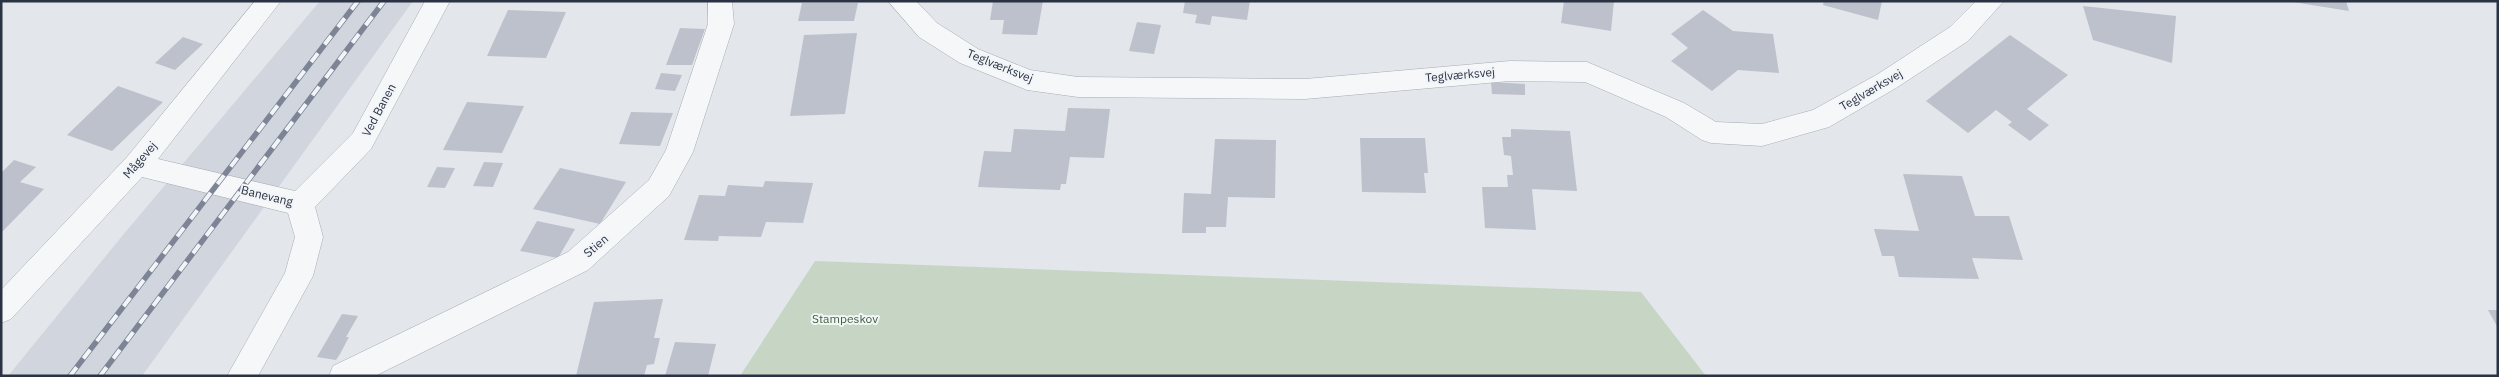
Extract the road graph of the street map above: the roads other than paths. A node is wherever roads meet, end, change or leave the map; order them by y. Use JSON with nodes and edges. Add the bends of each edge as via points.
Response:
{"nodes":[{"id":1,"x":269,"y":1,"type":"edge"},
{"id":2,"x":438,"y":1,"type":"edge"},
{"id":3,"x":720,"y":1,"type":"edge"},
{"id":4,"x":900,"y":1,"type":"edge"},
{"id":5,"x":1992,"y":1,"type":"edge"},
{"id":6,"x":137,"y":164,"type":"junction"},
{"id":7,"x":300,"y":204,"type":"junction"},
{"id":8,"x":1,"y":310,"type":"edge"},
{"id":9,"x":242,"y":376,"type":"edge"},
{"id":10,"x":344,"y":376,"type":"edge"}],
"edges":[{"from":1,"to":6,"type":"street","name":"Mågevej"},
{"from":2,"to":7,"type":"street","name":"Ved Banen","via":[[362,141]]},
{"from":3,"to":10,"type":"street","name":"Stien","via":[[721,24],[679,152],[660,188],[578,261]]},
{"from":4,"to":5,"type":"street","name":"Teglværksvej","via":[[928,30],[969,56],[1027,80],[1078,87],[1305,89],[1510,71],[1587,72],[1675,110],[1711,132],[1762,136],[1820,119],[1887,81],[1959,34]]},
{"from":6,"to":7,"type":"street","name":"Banevang"},
{"from":6,"to":8,"type":"street","name":"Mågevej"},
{"from":7,"to":9,"type":"street","name":"Banevang","via":[[309,237],[299,276]]}]}
